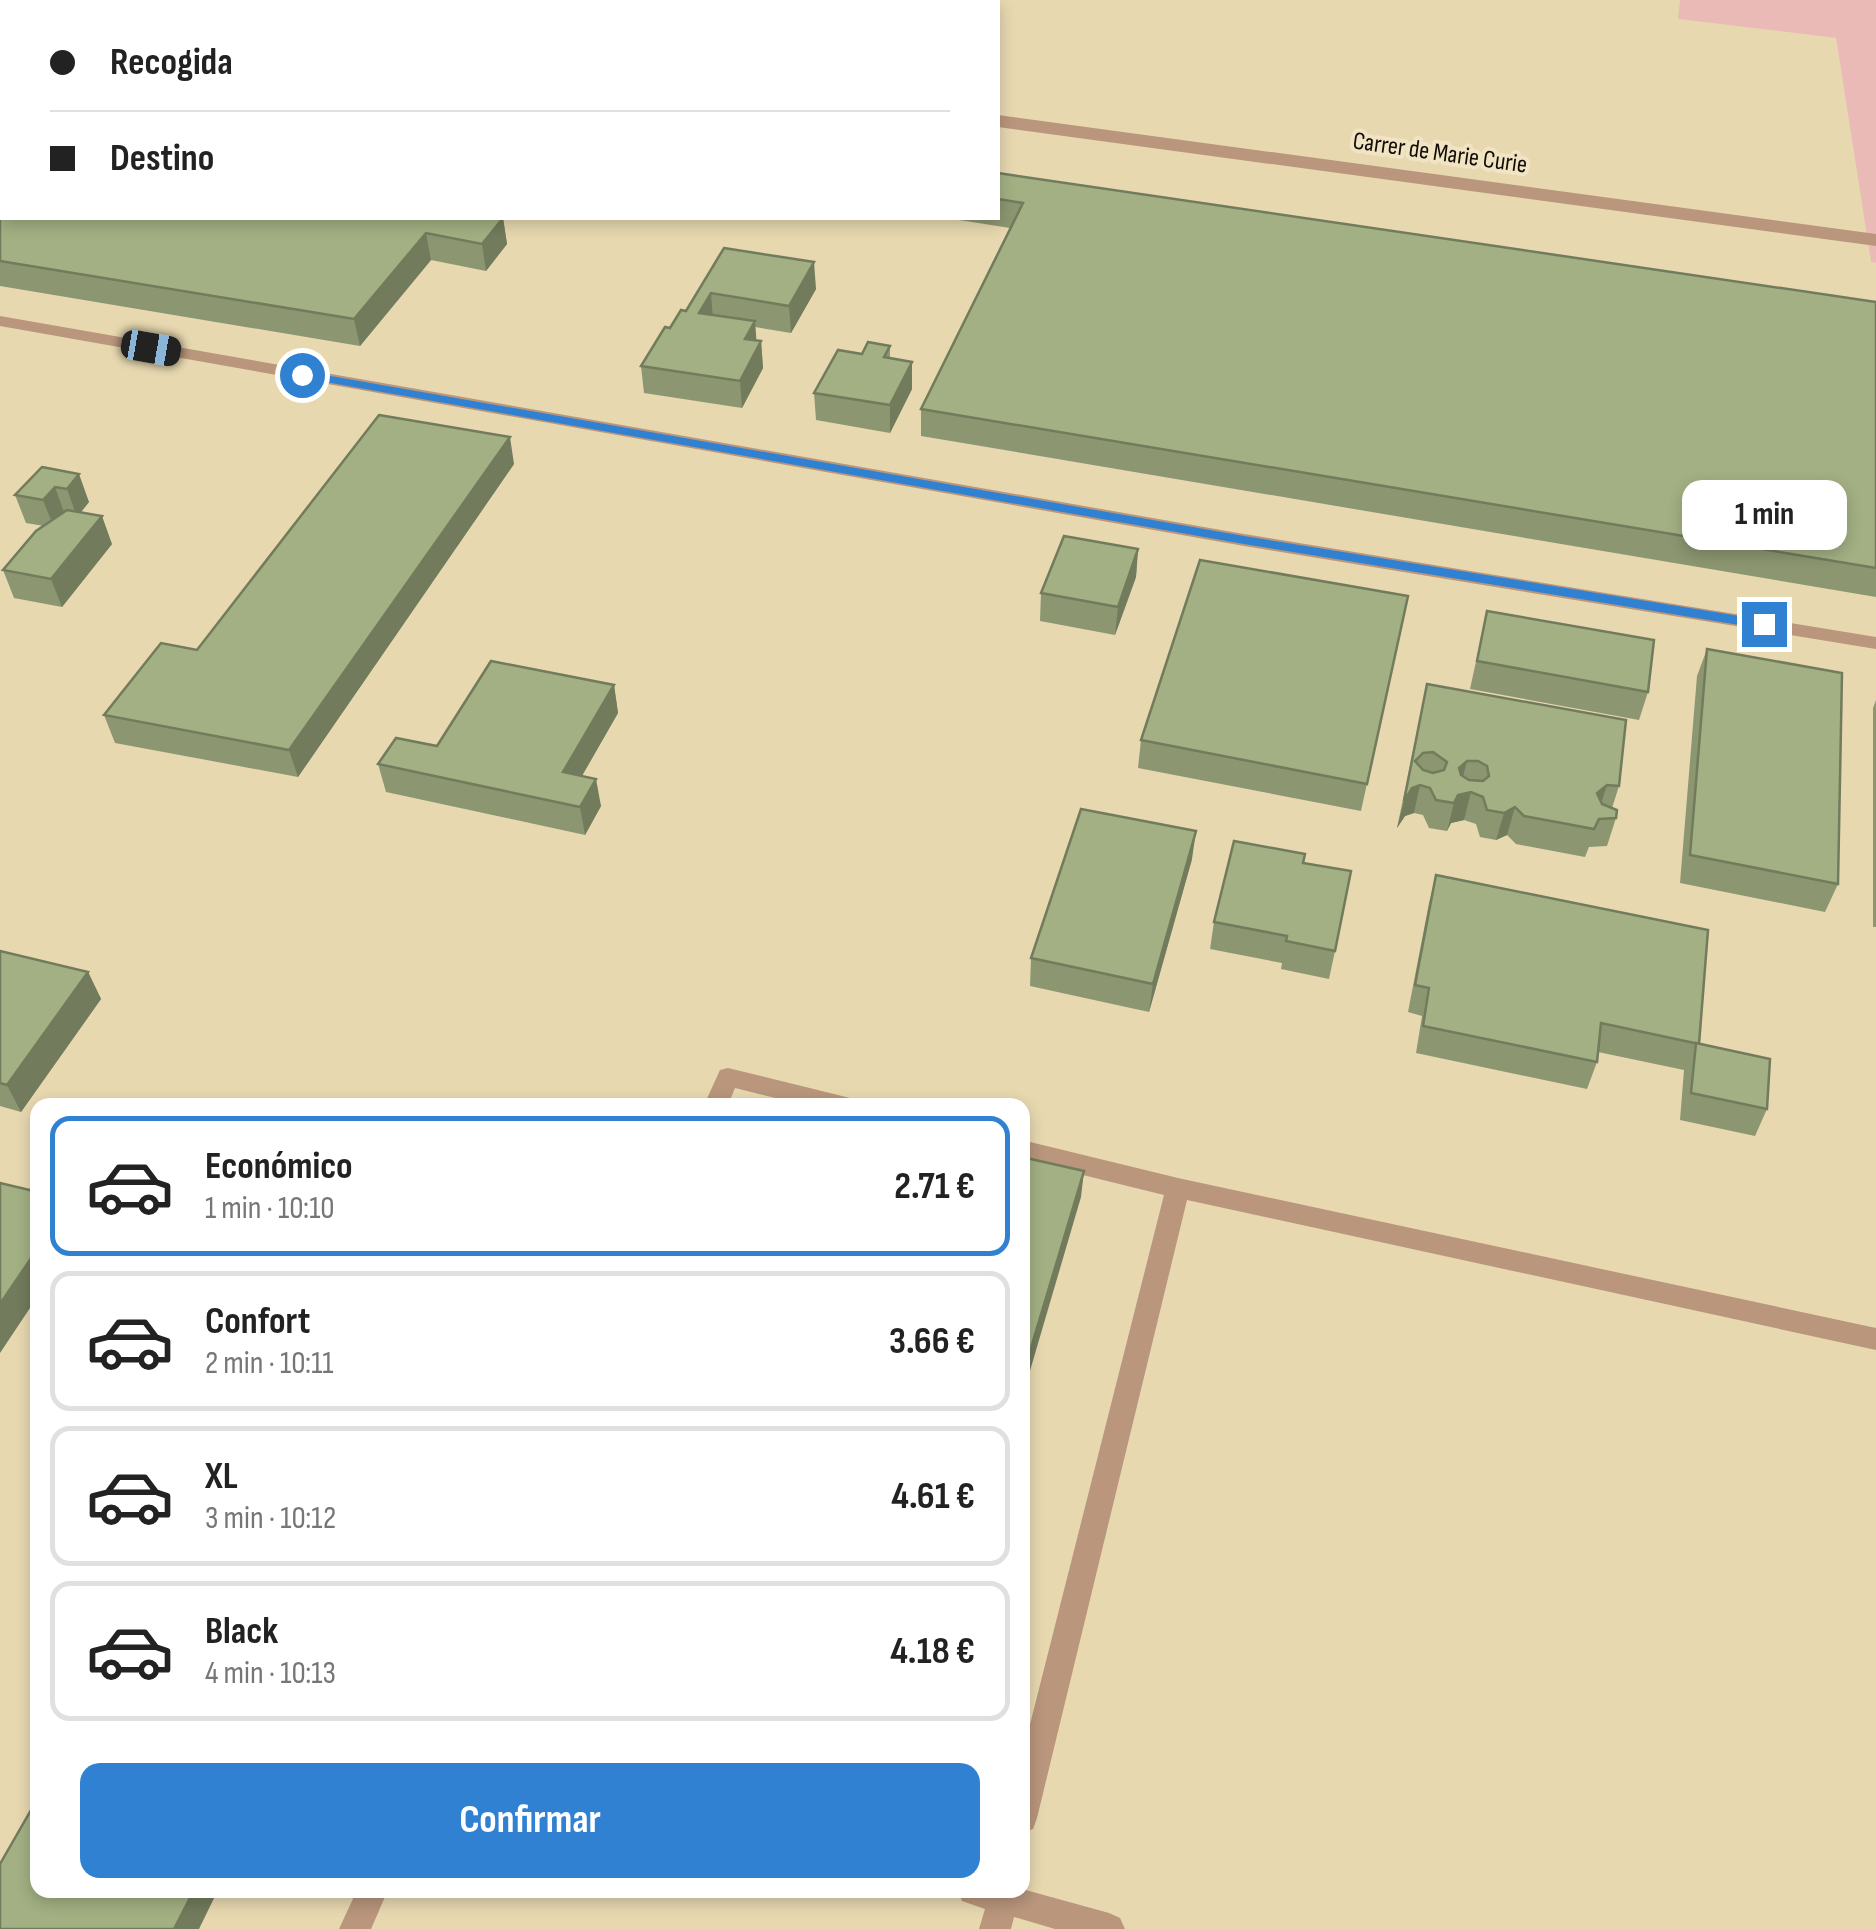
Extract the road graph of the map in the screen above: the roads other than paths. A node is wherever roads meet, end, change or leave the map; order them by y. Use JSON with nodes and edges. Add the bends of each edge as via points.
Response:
{"nodes":[{"id":1,"x":1000,"y":120,"type":"edge"},
{"id":2,"x":1876,"y":240,"type":"edge"},
{"id":3,"x":0,"y":321,"type":"edge"},
{"id":4,"x":1876,"y":642,"type":"edge"},
{"id":5,"x":719,"y":1098,"type":"edge"},
{"id":6,"x":814,"y":1098,"type":"edge"},
{"id":7,"x":1030,"y":1152,"type":"edge"},
{"id":8,"x":1178,"y":1188,"type":"junction"},
{"id":9,"x":1876,"y":1340,"type":"edge"},
{"id":10,"x":1030,"y":1786,"type":"edge"},
{"id":11,"x":370,"y":1898,"type":"edge"},
{"id":12,"x":994,"y":1902,"type":"edge"},
{"id":13,"x":355,"y":1929,"type":"edge"},
{"id":14,"x":1109,"y":1929,"type":"edge"}],
"edges":[{"from":1,"to":2,"type":"street","name":"Carrer de Marie Curie"},
{"from":3,"to":4,"type":"lane","via":[[1244,540]]},
{"from":5,"to":6,"type":"lane","via":[[728,1077]]},
{"from":7,"to":8,"type":"lane"},
{"from":8,"to":9,"type":"lane"},
{"from":8,"to":10,"type":"lane"},
{"from":11,"to":13,"type":"lane"},
{"from":12,"to":14,"type":"lane"}]}
